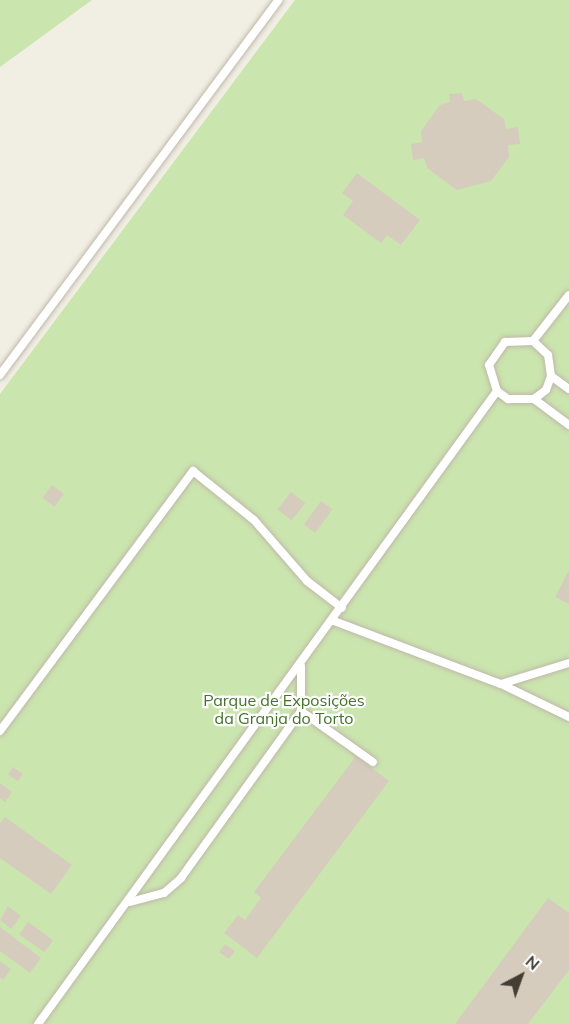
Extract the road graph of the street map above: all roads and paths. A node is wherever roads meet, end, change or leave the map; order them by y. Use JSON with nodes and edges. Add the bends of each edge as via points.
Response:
{"nodes":[{"id":1,"x":278,"y":0,"type":"edge"},
{"id":2,"x":569,"y":295,"type":"edge"},
{"id":3,"x":533,"y":341,"type":"junction"},
{"id":4,"x":0,"y":375,"type":"edge"},
{"id":5,"x":552,"y":376,"type":"junction"},
{"id":6,"x":569,"y":389,"type":"edge"},
{"id":7,"x":497,"y":392,"type":"junction"},
{"id":8,"x":534,"y":399,"type":"junction"},
{"id":9,"x":569,"y":425,"type":"edge"},
{"id":10,"x":342,"y":608,"type":"junction"},
{"id":11,"x":334,"y":621,"type":"junction"},
{"id":12,"x":569,"y":663,"type":"edge"},
{"id":13,"x":302,"y":666,"type":"junction"},
{"id":14,"x":501,"y":684,"type":"junction"},
{"id":15,"x":300,"y":711,"type":"junction"},
{"id":16,"x":569,"y":717,"type":"edge"},
{"id":17,"x":0,"y":731,"type":"edge"},
{"id":18,"x":373,"y":762,"type":"dead end"},
{"id":19,"x":130,"y":902,"type":"junction"},
{"id":20,"x":38,"y":1024,"type":"edge"}],
"edges":[{"from":1,"to":4,"type":"lane"},
{"from":2,"to":3,"type":"lane"},
{"from":3,"to":5,"type":"lane","via":[[548,355]]},
{"from":3,"to":7,"type":"lane","via":[[505,342],[492,356],[489,374]]},
{"from":5,"to":6,"type":"lane"},
{"from":5,"to":8,"type":"lane","via":[[546,390]]},
{"from":7,"to":8,"type":"lane","via":[[514,400]]},
{"from":7,"to":10,"type":"lane"},
{"from":8,"to":9,"type":"lane"},
{"from":10,"to":11,"type":"lane"},
{"from":10,"to":17,"type":"lane","via":[[307,581],[247,514],[193,471]]},
{"from":11,"to":13,"type":"lane"},
{"from":11,"to":14,"type":"lane"},
{"from":12,"to":14,"type":"lane"},
{"from":13,"to":15,"type":"lane"},
{"from":13,"to":19,"type":"lane"},
{"from":14,"to":16,"type":"lane"},
{"from":15,"to":18,"type":"lane"},
{"from":15,"to":19,"type":"lane","via":[[173,886],[154,898]]},
{"from":19,"to":20,"type":"lane"}]}
